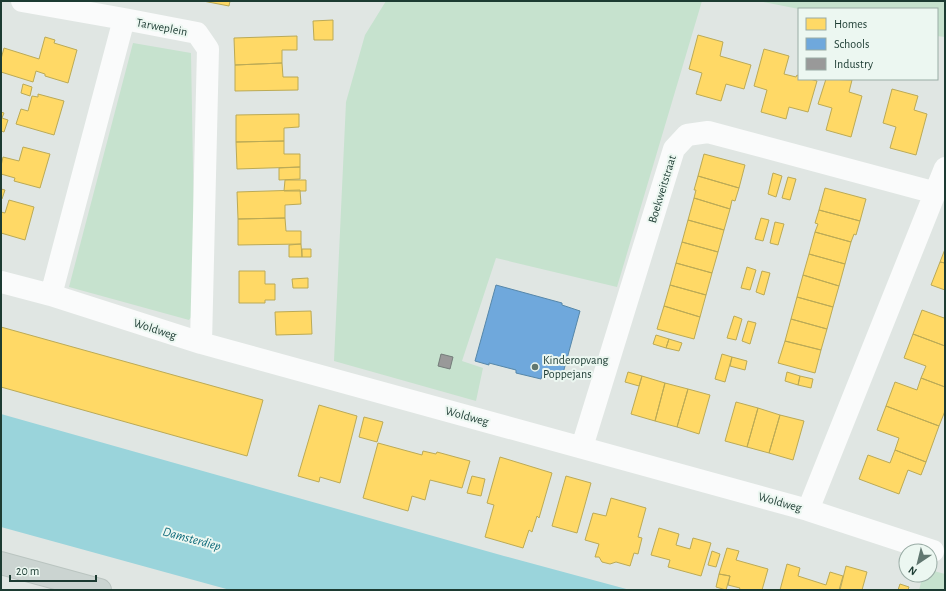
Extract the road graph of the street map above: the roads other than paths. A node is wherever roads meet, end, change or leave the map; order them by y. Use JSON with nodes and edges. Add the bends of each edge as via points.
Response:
{"nodes":[{"id":1,"x":22,"y":1,"type":"edge"},
{"id":2,"x":124,"y":19,"type":"junction"},
{"id":3,"x":945,"y":168,"type":"edge"},
{"id":4,"x":936,"y":193,"type":"junction"},
{"id":5,"x":1,"y":282,"type":"edge"},
{"id":6,"x":51,"y":295,"type":"junction"},
{"id":7,"x":201,"y":343,"type":"junction"},
{"id":8,"x":582,"y":447,"type":"junction"},
{"id":9,"x":808,"y":510,"type":"junction"},
{"id":10,"x":909,"y":543,"type":"edge"},
{"id":11,"x":1,"y":563,"type":"edge"},
{"id":12,"x":100,"y":590,"type":"edge"}],
"edges":[{"from":1,"to":2,"type":"street"},
{"from":2,"to":6,"type":"street","name":"Tarweplein"},
{"from":2,"to":7,"type":"street","name":"Tarweplein","via":[[197,33],[208,49]]},
{"from":3,"to":4,"type":"street"},
{"from":4,"to":8,"type":"street","name":"Boekweitstraat","via":[[708,132],[687,135],[674,149]]},
{"from":4,"to":9,"type":"street"},
{"from":5,"to":6,"type":"street","name":"Woldweg"},
{"from":6,"to":7,"type":"street","name":"Woldweg"},
{"from":7,"to":8,"type":"street","name":"Woldweg"},
{"from":8,"to":9,"type":"street","name":"Woldweg"},
{"from":9,"to":10,"type":"street","name":"Woldweg"},
{"from":11,"to":12,"type":"main road"}]}
